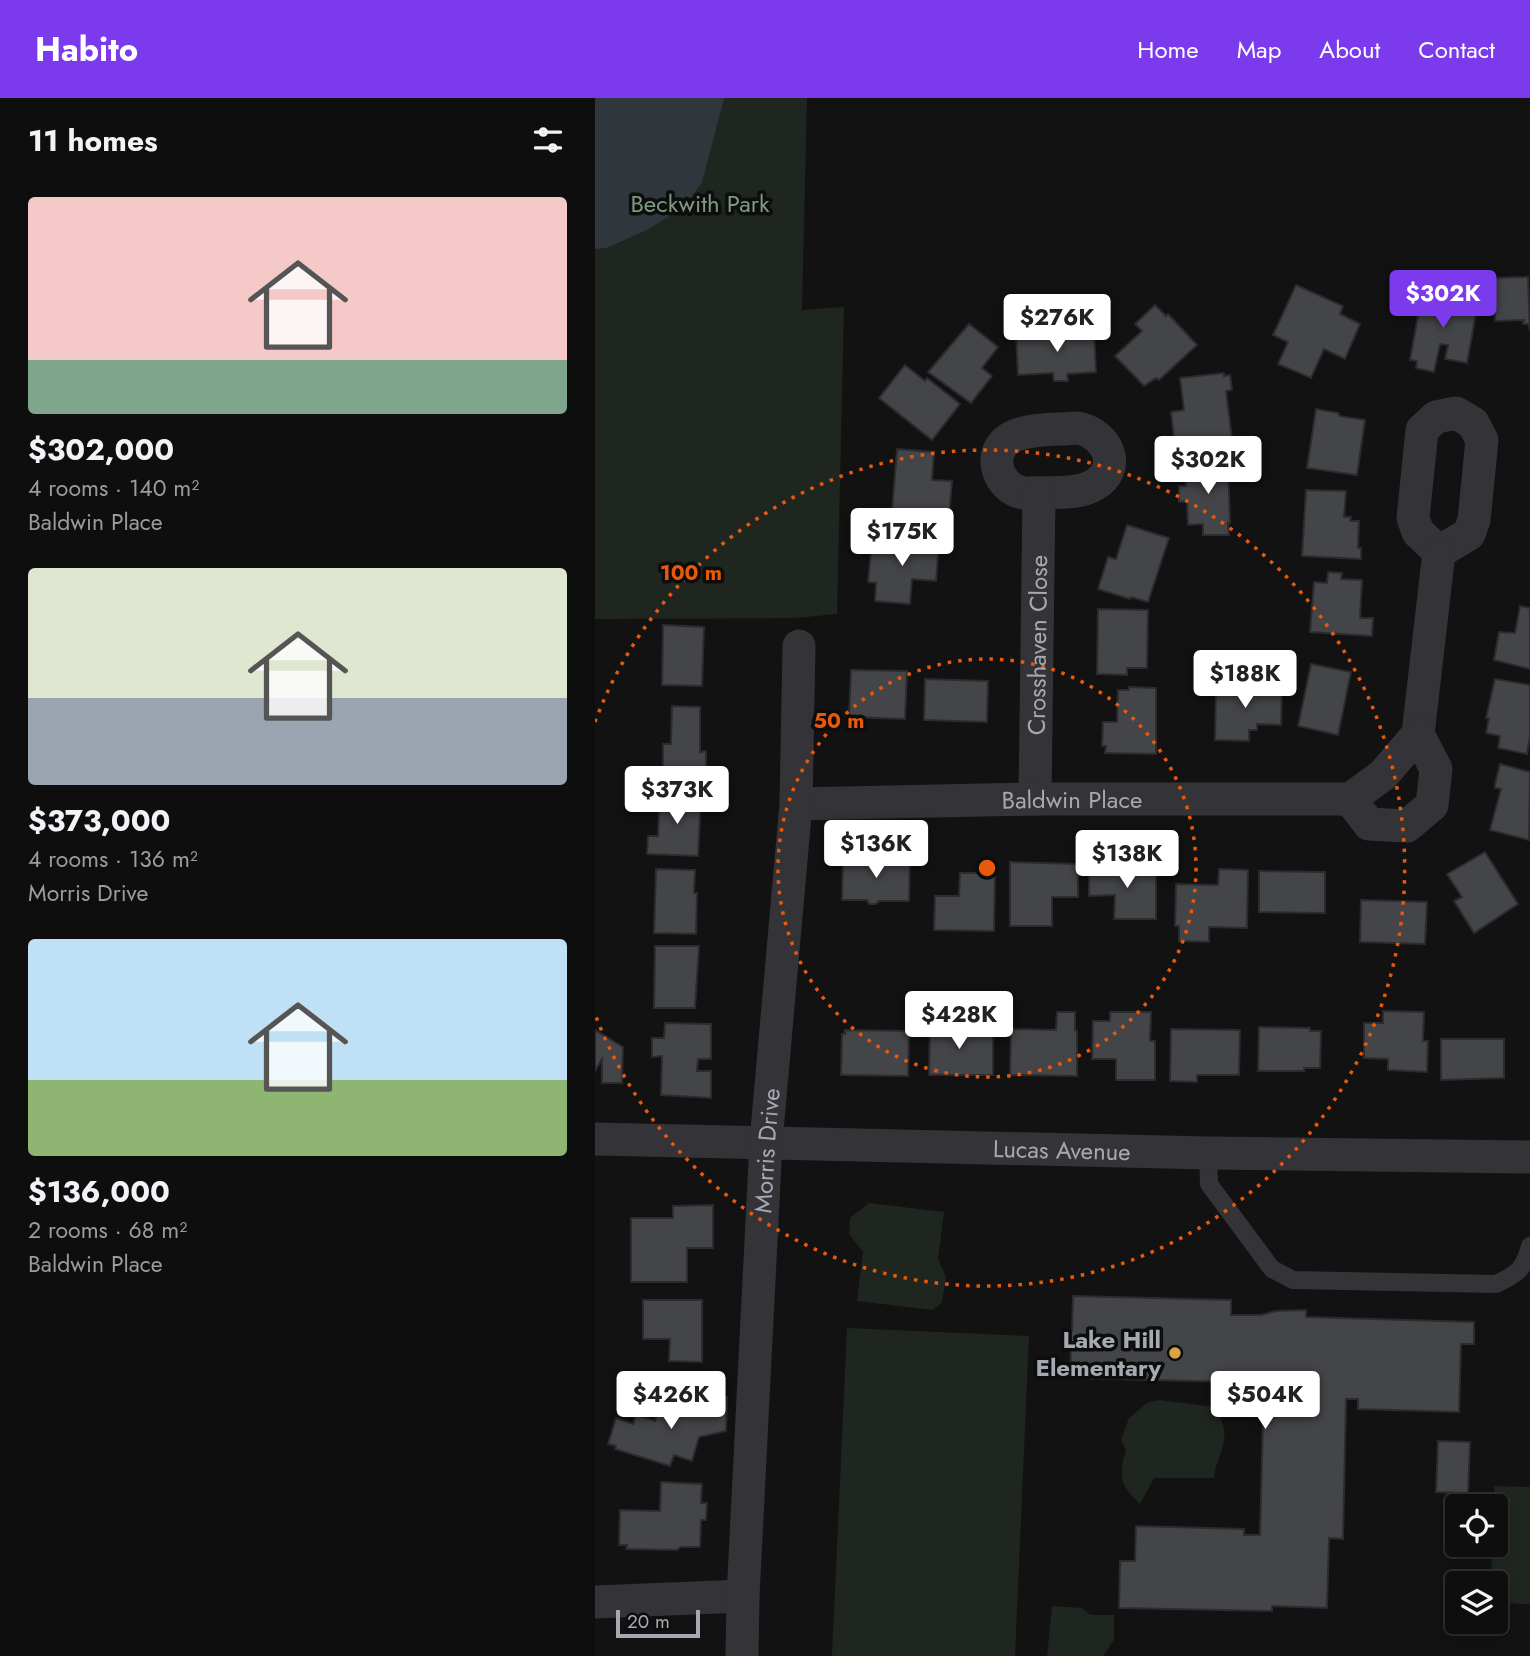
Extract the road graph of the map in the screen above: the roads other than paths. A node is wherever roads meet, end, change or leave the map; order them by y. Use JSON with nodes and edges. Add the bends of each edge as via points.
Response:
{"nodes":[{"id":1,"x":1039,"y":493,"type":"dead end"},
{"id":2,"x":1439,"y":552,"type":"dead end"},
{"id":3,"x":799,"y":646,"type":"dead end"},
{"id":4,"x":1418,"y":734,"type":"junction"},
{"id":5,"x":1035,"y":799,"type":"junction"},
{"id":6,"x":1350,"y":799,"type":"junction"},
{"id":7,"x":796,"y":804,"type":"junction"},
{"id":8,"x":595,"y":1139,"type":"edge"},
{"id":9,"x":766,"y":1142,"type":"junction"},
{"id":10,"x":1208,"y":1153,"type":"junction"},
{"id":11,"x":1530,"y":1157,"type":"edge"},
{"id":12,"x":1530,"y":1246,"type":"edge"},
{"id":13,"x":743,"y":1595,"type":"junction"},
{"id":14,"x":595,"y":1602,"type":"edge"},
{"id":15,"x":743,"y":1656,"type":"edge"}],
"edges":[{"from":1,"to":5,"type":"street","name":"Crosshaven Close"},
{"from":2,"to":4,"type":"street"},
{"from":3,"to":7,"type":"street","name":"Morris Drive"},
{"from":4,"to":6,"type":"street","via":[[1383,775]]},
{"from":4,"to":6,"type":"street","via":[[1436,769],[1432,805],[1407,826],[1382,825],[1369,824]]},
{"from":5,"to":6,"type":"street","name":"Baldwin Place"},
{"from":5,"to":7,"type":"street","name":"Baldwin Place"},
{"from":7,"to":9,"type":"street","name":"Morris Drive"},
{"from":8,"to":9,"type":"street","name":"Lucas Avenue"},
{"from":9,"to":10,"type":"street","name":"Lucas Avenue"},
{"from":9,"to":13,"type":"street","name":"Morris Drive"},
{"from":10,"to":11,"type":"street","name":"Lucas Avenue"},
{"from":10,"to":12,"type":"lane","via":[[1209,1184],[1272,1269],[1293,1280],[1496,1284],[1525,1264]]},
{"from":13,"to":14,"type":"street"},
{"from":13,"to":15,"type":"street","name":"Morris Drive"}]}
